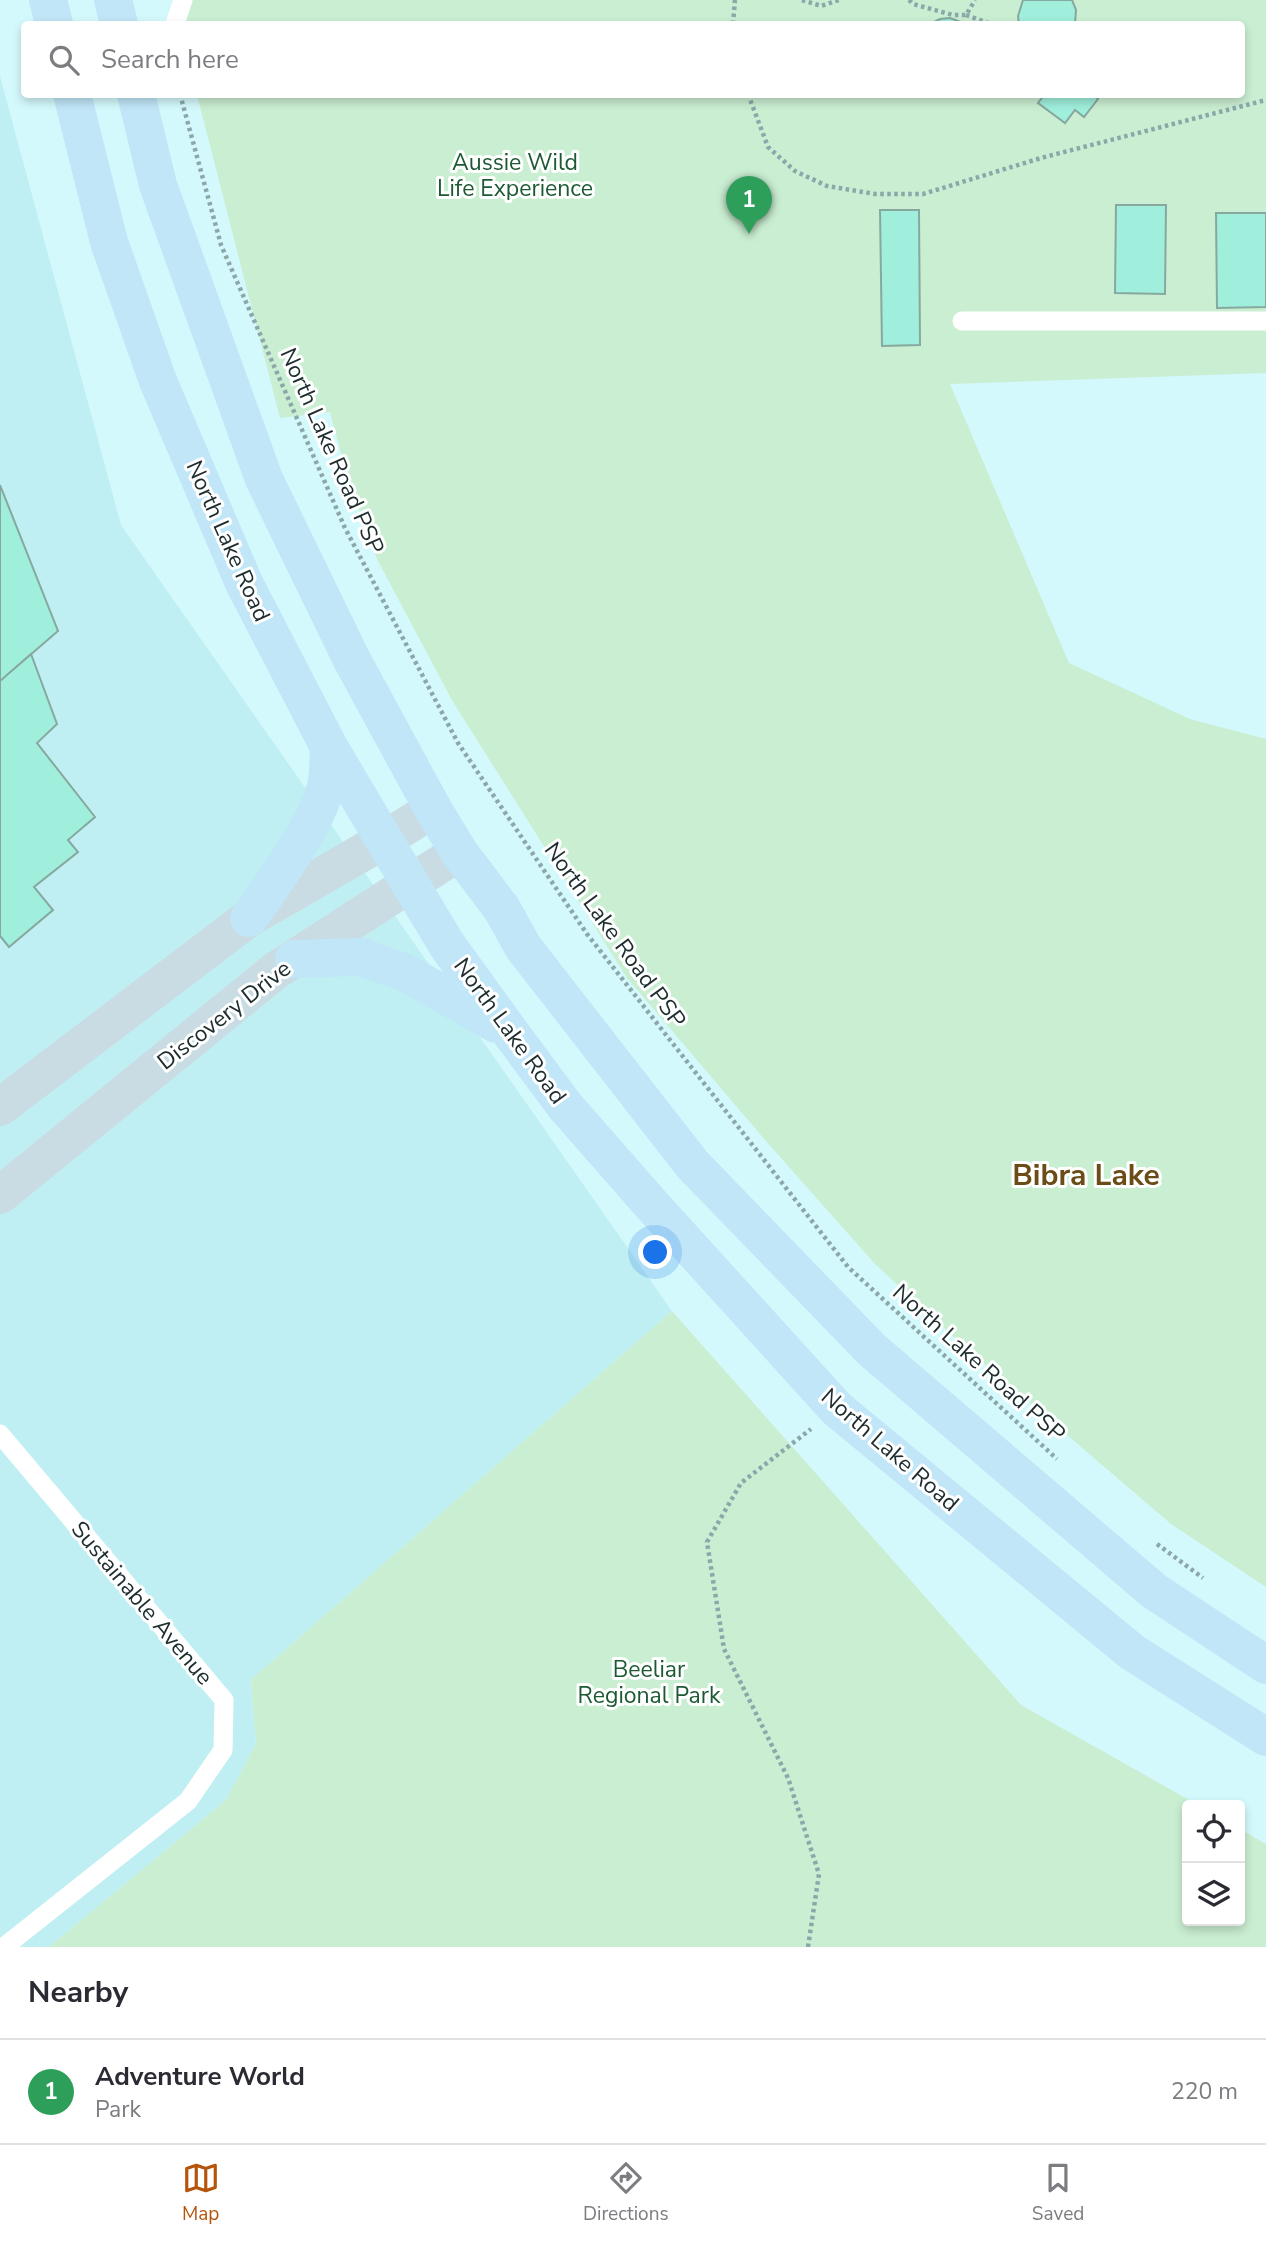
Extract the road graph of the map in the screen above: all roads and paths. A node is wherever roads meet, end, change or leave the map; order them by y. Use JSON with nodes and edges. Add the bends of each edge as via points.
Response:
{"nodes":[{"id":1,"x":48,"y":0,"type":"edge"},
{"id":2,"x":113,"y":0,"type":"edge"},
{"id":3,"x":183,"y":0,"type":"edge"},
{"id":4,"x":735,"y":0,"type":"edge"},
{"id":5,"x":802,"y":0,"type":"edge"},
{"id":6,"x":839,"y":0,"type":"edge"},
{"id":7,"x":909,"y":0,"type":"edge"},
{"id":8,"x":975,"y":0,"type":"edge"},
{"id":9,"x":966,"y":15,"type":"junction"},
{"id":10,"x":53,"y":21,"type":"edge"},
{"id":11,"x":118,"y":21,"type":"edge"},
{"id":12,"x":176,"y":21,"type":"edge"},
{"id":13,"x":733,"y":21,"type":"edge"},
{"id":14,"x":983,"y":21,"type":"edge"},
{"id":15,"x":73,"y":98,"type":"edge"},
{"id":16,"x":181,"y":98,"type":"edge"},
{"id":17,"x":750,"y":98,"type":"edge"},
{"id":18,"x":1266,"y":100,"type":"edge"},
{"id":19,"x":145,"y":105,"type":"edge"},
{"id":20,"x":962,"y":321,"type":"dead end"},
{"id":21,"x":1266,"y":321,"type":"edge"},
{"id":22,"x":329,"y":747,"type":"junction"},
{"id":23,"x":433,"y":809,"type":"junction"},
{"id":24,"x":384,"y":841,"type":"junction"},
{"id":25,"x":459,"y":852,"type":"junction"},
{"id":26,"x":410,"y":884,"type":"junction"},
{"id":27,"x":249,"y":918,"type":"junction"},
{"id":28,"x":294,"y":959,"type":"junction"},
{"id":29,"x":510,"y":1032,"type":"junction"},
{"id":30,"x":0,"y":1107,"type":"edge"},
{"id":31,"x":0,"y":1195,"type":"edge"},
{"id":32,"x":837,"y":1409,"type":"junction"},
{"id":33,"x":0,"y":1434,"type":"edge"},
{"id":34,"x":1062,"y":1462,"type":"dead end"},
{"id":35,"x":1156,"y":1543,"type":"dead end"},
{"id":36,"x":1211,"y":1584,"type":"dead end"},
{"id":37,"x":1266,"y":1665,"type":"edge"},
{"id":38,"x":1266,"y":1737,"type":"edge"},
{"id":39,"x":4,"y":1947,"type":"edge"},
{"id":40,"x":808,"y":1947,"type":"edge"}],
"edges":[{"from":1,"to":10,"type":"main road"},
{"from":2,"to":11,"type":"main road"},
{"from":3,"to":12,"type":"lane"},
{"from":4,"to":13,"type":"path"},
{"from":5,"to":6,"type":"path","via":[[821,6]]},
{"from":7,"to":9,"type":"path"},
{"from":8,"to":9,"type":"path"},
{"from":9,"to":14,"type":"path"},
{"from":15,"to":22,"type":"main road","name":"North Lake Road","via":[[109,242],[158,381],[244,583]]},
{"from":16,"to":34,"type":"path","name":"North Lake Road PSP","via":[[227,257],[345,528],[458,743],[587,933],[848,1267]]},
{"from":17,"to":18,"type":"path","via":[[768,147],[794,172],[827,186],[875,194],[923,194],[1055,154]]},
{"from":19,"to":23,"type":"main road","via":[[158,185],[264,480],[352,660]]},
{"from":20,"to":21,"type":"lane"},
{"from":22,"to":24,"type":"main road","name":"North Lake Road"},
{"from":22,"to":27,"type":"main road","via":[[326,785],[319,804]]},
{"from":23,"to":24,"type":"street"},
{"from":23,"to":25,"type":"main road"},
{"from":24,"to":26,"type":"main road","name":"North Lake Road"},
{"from":24,"to":27,"type":"street"},
{"from":25,"to":26,"type":"street","name":"Discovery Drive"},
{"from":25,"to":37,"type":"main road","via":[[502,909],[523,947],[692,1164],[872,1350],[1154,1591]]},
{"from":26,"to":28,"type":"street","name":"Discovery Drive"},
{"from":26,"to":29,"type":"main road","name":"North Lake Road","via":[[446,944]]},
{"from":27,"to":30,"type":"street"},
{"from":28,"to":29,"type":"main road","via":[[361,957],[439,990]]},
{"from":28,"to":31,"type":"street","name":"Discovery Drive"},
{"from":29,"to":32,"type":"main road","name":"North Lake Road","via":[[573,1116]]},
{"from":32,"to":38,"type":"main road","name":"North Lake Road","via":[[1132,1652]]},
{"from":32,"to":40,"type":"path","via":[[741,1483],[707,1542],[724,1649],[788,1778],[819,1874]]},
{"from":33,"to":39,"type":"lane","name":"Sustainable Avenue","via":[[224,1700],[223,1750],[188,1801]]},
{"from":35,"to":36,"type":"path"}]}
